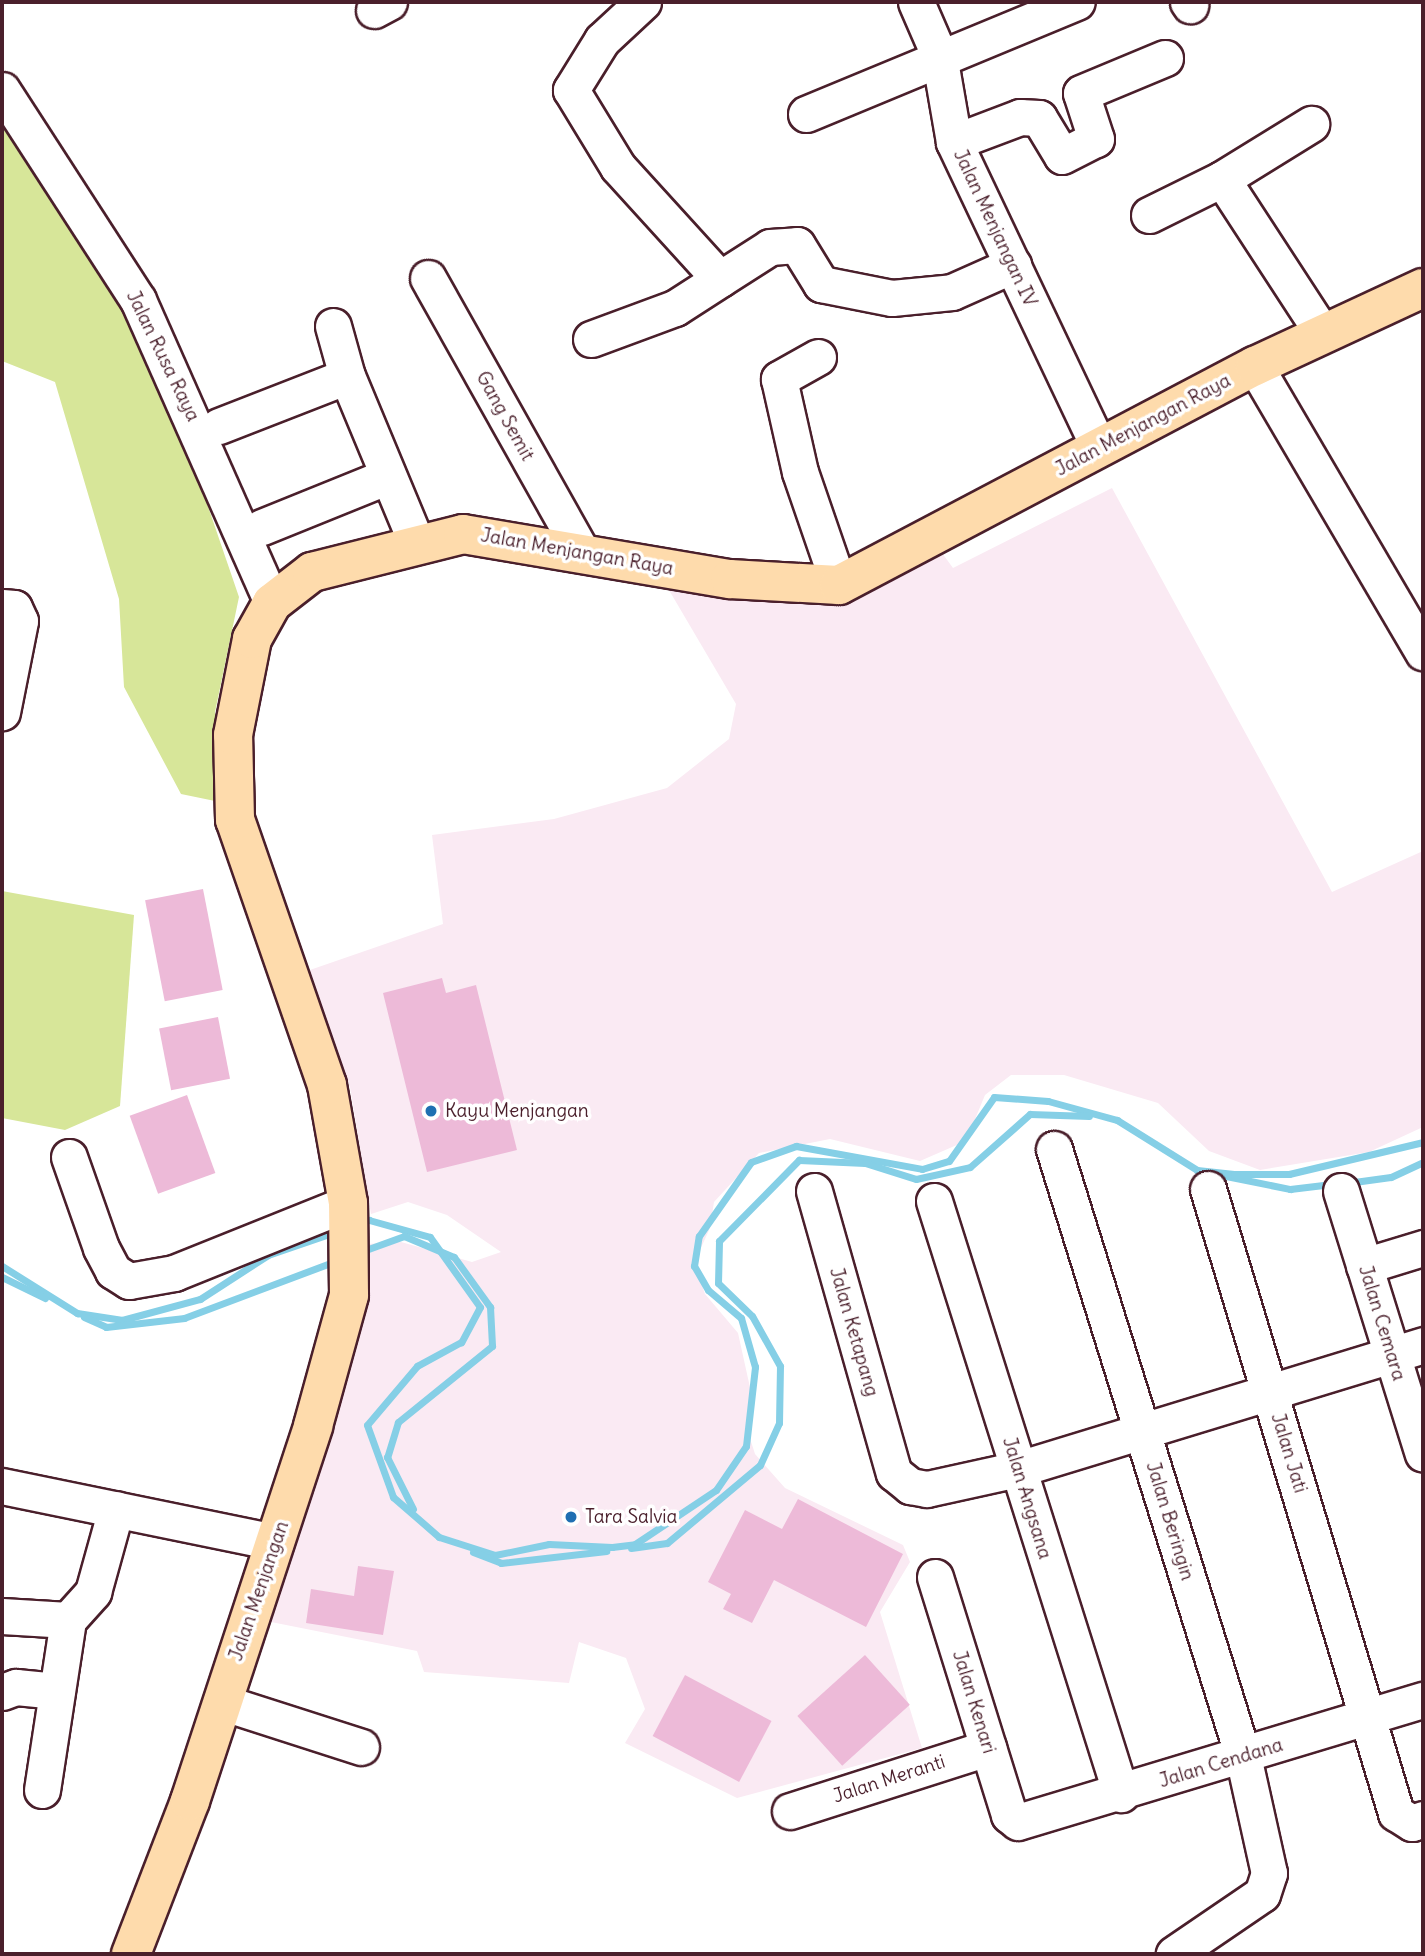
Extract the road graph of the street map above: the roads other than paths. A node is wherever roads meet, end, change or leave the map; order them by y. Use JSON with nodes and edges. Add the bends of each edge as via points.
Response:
{"nodes":[{"id":1,"x":643,"y":2,"type":"edge"},
{"id":2,"x":916,"y":2,"type":"edge"},
{"id":3,"x":1077,"y":2,"type":"edge"},
{"id":4,"x":939,"y":55,"type":"junction"},
{"id":5,"x":1165,"y":58,"type":"dead end"},
{"id":6,"x":2,"y":90,"type":"edge"},
{"id":7,"x":806,"y":114,"type":"dead end"},
{"id":8,"x":1311,"y":124,"type":"dead end"},
{"id":9,"x":954,"y":142,"type":"junction"},
{"id":10,"x":1222,"y":179,"type":"junction"},
{"id":11,"x":1149,"y":215,"type":"dead end"},
{"id":12,"x":1013,"y":265,"type":"junction"},
{"id":13,"x":428,"y":278,"type":"dead end"},
{"id":14,"x":720,"y":279,"type":"junction"},
{"id":15,"x":1423,"y":288,"type":"edge"},
{"id":16,"x":333,"y":326,"type":"dead end"},
{"id":17,"x":1323,"y":334,"type":"junction"},
{"id":18,"x":591,"y":340,"type":"dead end"},
{"id":19,"x":818,"y":357,"type":"dead end"},
{"id":20,"x":1255,"y":366,"type":"junction"},
{"id":21,"x":347,"y":376,"type":"junction"},
{"id":22,"x":219,"y":426,"type":"dead end"},
{"id":23,"x":1099,"y":447,"type":"junction"},
{"id":24,"x":388,"y":476,"type":"junction"},
{"id":25,"x":262,"y":527,"type":"dead end"},
{"id":26,"x":416,"y":542,"type":"junction"},
{"id":27,"x":583,"y":554,"type":"junction"},
{"id":28,"x":839,"y":585,"type":"junction"},
{"id":29,"x":272,"y":603,"type":"junction"},
{"id":30,"x":2,"y":607,"type":"edge"},
{"id":31,"x":1423,"y":652,"type":"edge"},
{"id":32,"x":2,"y":712,"type":"edge"},
{"id":33,"x":1055,"y":1149,"type":"dead end"},
{"id":34,"x":69,"y":1157,"type":"dead end"},
{"id":35,"x":1208,"y":1189,"type":"dead end"},
{"id":36,"x":814,"y":1191,"type":"dead end"},
{"id":37,"x":1341,"y":1191,"type":"dead end"},
{"id":38,"x":934,"y":1201,"type":"dead end"},
{"id":39,"x":349,"y":1211,"type":"junction"},
{"id":40,"x":1423,"y":1248,"type":"edge"},
{"id":41,"x":1364,"y":1266,"type":"junction"},
{"id":42,"x":1408,"y":1350,"type":"edge"},
{"id":43,"x":1270,"y":1392,"type":"junction"},
{"id":44,"x":1142,"y":1431,"type":"junction"},
{"id":45,"x":1423,"y":1454,"type":"edge"},
{"id":46,"x":1018,"y":1469,"type":"junction"},
{"id":47,"x":2,"y":1486,"type":"edge"},
{"id":48,"x":116,"y":1509,"type":"junction"},
{"id":49,"x":275,"y":1542,"type":"junction"},
{"id":50,"x":935,"y":1577,"type":"dead end"},
{"id":51,"x":2,"y":1616,"type":"edge"},
{"id":52,"x":68,"y":1620,"type":"junction"},
{"id":53,"x":57,"y":1691,"type":"junction"},
{"id":54,"x":2,"y":1692,"type":"edge"},
{"id":55,"x":1423,"y":1700,"type":"edge"},
{"id":56,"x":221,"y":1702,"type":"junction"},
{"id":57,"x":1370,"y":1716,"type":"junction"},
{"id":58,"x":361,"y":1746,"type":"dead end"},
{"id":59,"x":988,"y":1748,"type":"junction"},
{"id":60,"x":1243,"y":1756,"type":"junction"},
{"id":61,"x":41,"y":1790,"type":"dead end"},
{"id":62,"x":1121,"y":1794,"type":"junction"},
{"id":63,"x":790,"y":1811,"type":"dead end"},
{"id":64,"x":1418,"y":1821,"type":"edge"},
{"id":65,"x":1018,"y":1822,"type":"joint"},
{"id":66,"x":131,"y":1954,"type":"edge"},
{"id":67,"x":1174,"y":1954,"type":"edge"}],
"edges":[{"from":1,"to":14,"type":"street","via":[[602,40],[571,90],[618,167]]},
{"from":2,"to":4,"type":"street","name":"Jalan Menjangan IV"},
{"from":3,"to":4,"type":"street"},
{"from":4,"to":7,"type":"street"},
{"from":4,"to":9,"type":"street","name":"Jalan Menjangan IV"},
{"from":5,"to":9,"type":"street","via":[[1081,93],[1096,139],[1062,156],[1039,118],[1020,117]]},
{"from":6,"to":29,"type":"street","name":"Jalan Rusa Raya","via":[[138,300]]},
{"from":8,"to":10,"type":"street"},
{"from":9,"to":12,"type":"street","name":"Jalan Menjangan IV"},
{"from":10,"to":11,"type":"street"},
{"from":10,"to":17,"type":"street"},
{"from":12,"to":14,"type":"street","via":[[952,292],[892,298],[821,285],[797,244],[770,247]]},
{"from":12,"to":23,"type":"street","name":"Jalan Menjangan IV"},
{"from":13,"to":27,"type":"street","name":"Gang Semit"},
{"from":14,"to":18,"type":"street","via":[[675,308]]},
{"from":15,"to":17,"type":"main road","name":"Jalan Menjangan Raya"},
{"from":16,"to":21,"type":"street"},
{"from":17,"to":20,"type":"main road","name":"Jalan Menjangan Raya"},
{"from":19,"to":28,"type":"street","via":[[782,374],[780,388],[800,472]]},
{"from":20,"to":23,"type":"main road","name":"Jalan Menjangan Raya"},
{"from":20,"to":31,"type":"street"},
{"from":21,"to":22,"type":"street"},
{"from":21,"to":24,"type":"street"},
{"from":23,"to":28,"type":"main road","name":"Jalan Menjangan Raya","via":[[884,567]]},
{"from":24,"to":25,"type":"street"},
{"from":24,"to":26,"type":"street"},
{"from":26,"to":27,"type":"main road","name":"Jalan Menjangan Raya","via":[[490,535]]},
{"from":26,"to":29,"type":"main road","name":"Jalan Menjangan Raya","via":[[313,572]]},
{"from":27,"to":28,"type":"main road","name":"Jalan Menjangan Raya","via":[[730,579]]},
{"from":29,"to":39,"type":"main road","name":"Jalan Menjangan Raya","via":[[252,639],[233,735],[235,820],[327,1085]]},
{"from":30,"to":32,"type":"street","via":[[16,611],[19,626]]},
{"from":33,"to":44,"type":"street","name":"Jalan Beringin"},
{"from":34,"to":39,"type":"street","via":[[100,1248],[113,1271],[129,1281],[174,1273]]},
{"from":35,"to":43,"type":"street","name":"Jalan Jati"},
{"from":36,"to":46,"type":"street","name":"Jalan Ketapang","via":[[894,1473],[927,1489]]},
{"from":37,"to":41,"type":"street","name":"Jalan Cemara"},
{"from":38,"to":46,"type":"street","name":"Jalan Angsana"},
{"from":39,"to":49,"type":"main road","name":"Jalan Menjangan","via":[[351,1260],[345,1320]]},
{"from":40,"to":41,"type":"street"},
{"from":41,"to":42,"type":"street","name":"Jalan Cemara"},
{"from":42,"to":43,"type":"street"},
{"from":42,"to":45,"type":"street","name":"Jalan Cemara"},
{"from":43,"to":44,"type":"street"},
{"from":43,"to":57,"type":"street","name":"Jalan Jati"},
{"from":44,"to":46,"type":"street"},
{"from":44,"to":60,"type":"street","name":"Jalan Beringin"},
{"from":46,"to":62,"type":"street","name":"Jalan Angsana"},
{"from":47,"to":48,"type":"street"},
{"from":48,"to":49,"type":"street"},
{"from":48,"to":52,"type":"street","via":[[93,1592]]},
{"from":49,"to":56,"type":"main road","name":"Jalan Menjangan"},
{"from":50,"to":59,"type":"street","name":"Jalan Kenari"},
{"from":51,"to":52,"type":"street"},
{"from":52,"to":53,"type":"street"},
{"from":53,"to":54,"type":"street","via":[[16,1687]]},
{"from":53,"to":61,"type":"street"},
{"from":55,"to":57,"type":"street","name":"Jalan Cendana"},
{"from":56,"to":58,"type":"street"},
{"from":56,"to":66,"type":"main road","name":"Jalan Menjangan"},
{"from":57,"to":60,"type":"street","name":"Jalan Cendana"},
{"from":57,"to":64,"type":"street","name":"Jalan Jati","via":[[1396,1813]]},
{"from":59,"to":63,"type":"street","name":"Jalan Meranti"},
{"from":59,"to":65,"type":"street","name":"Jalan Kenari","via":[[1009,1815]]},
{"from":60,"to":62,"type":"street","name":"Jalan Cendana"},
{"from":60,"to":67,"type":"street","name":"Jalan Beringin","via":[[1269,1873],[1262,1894]]},
{"from":62,"to":65,"type":"street","name":"Jalan Cendana"}]}
